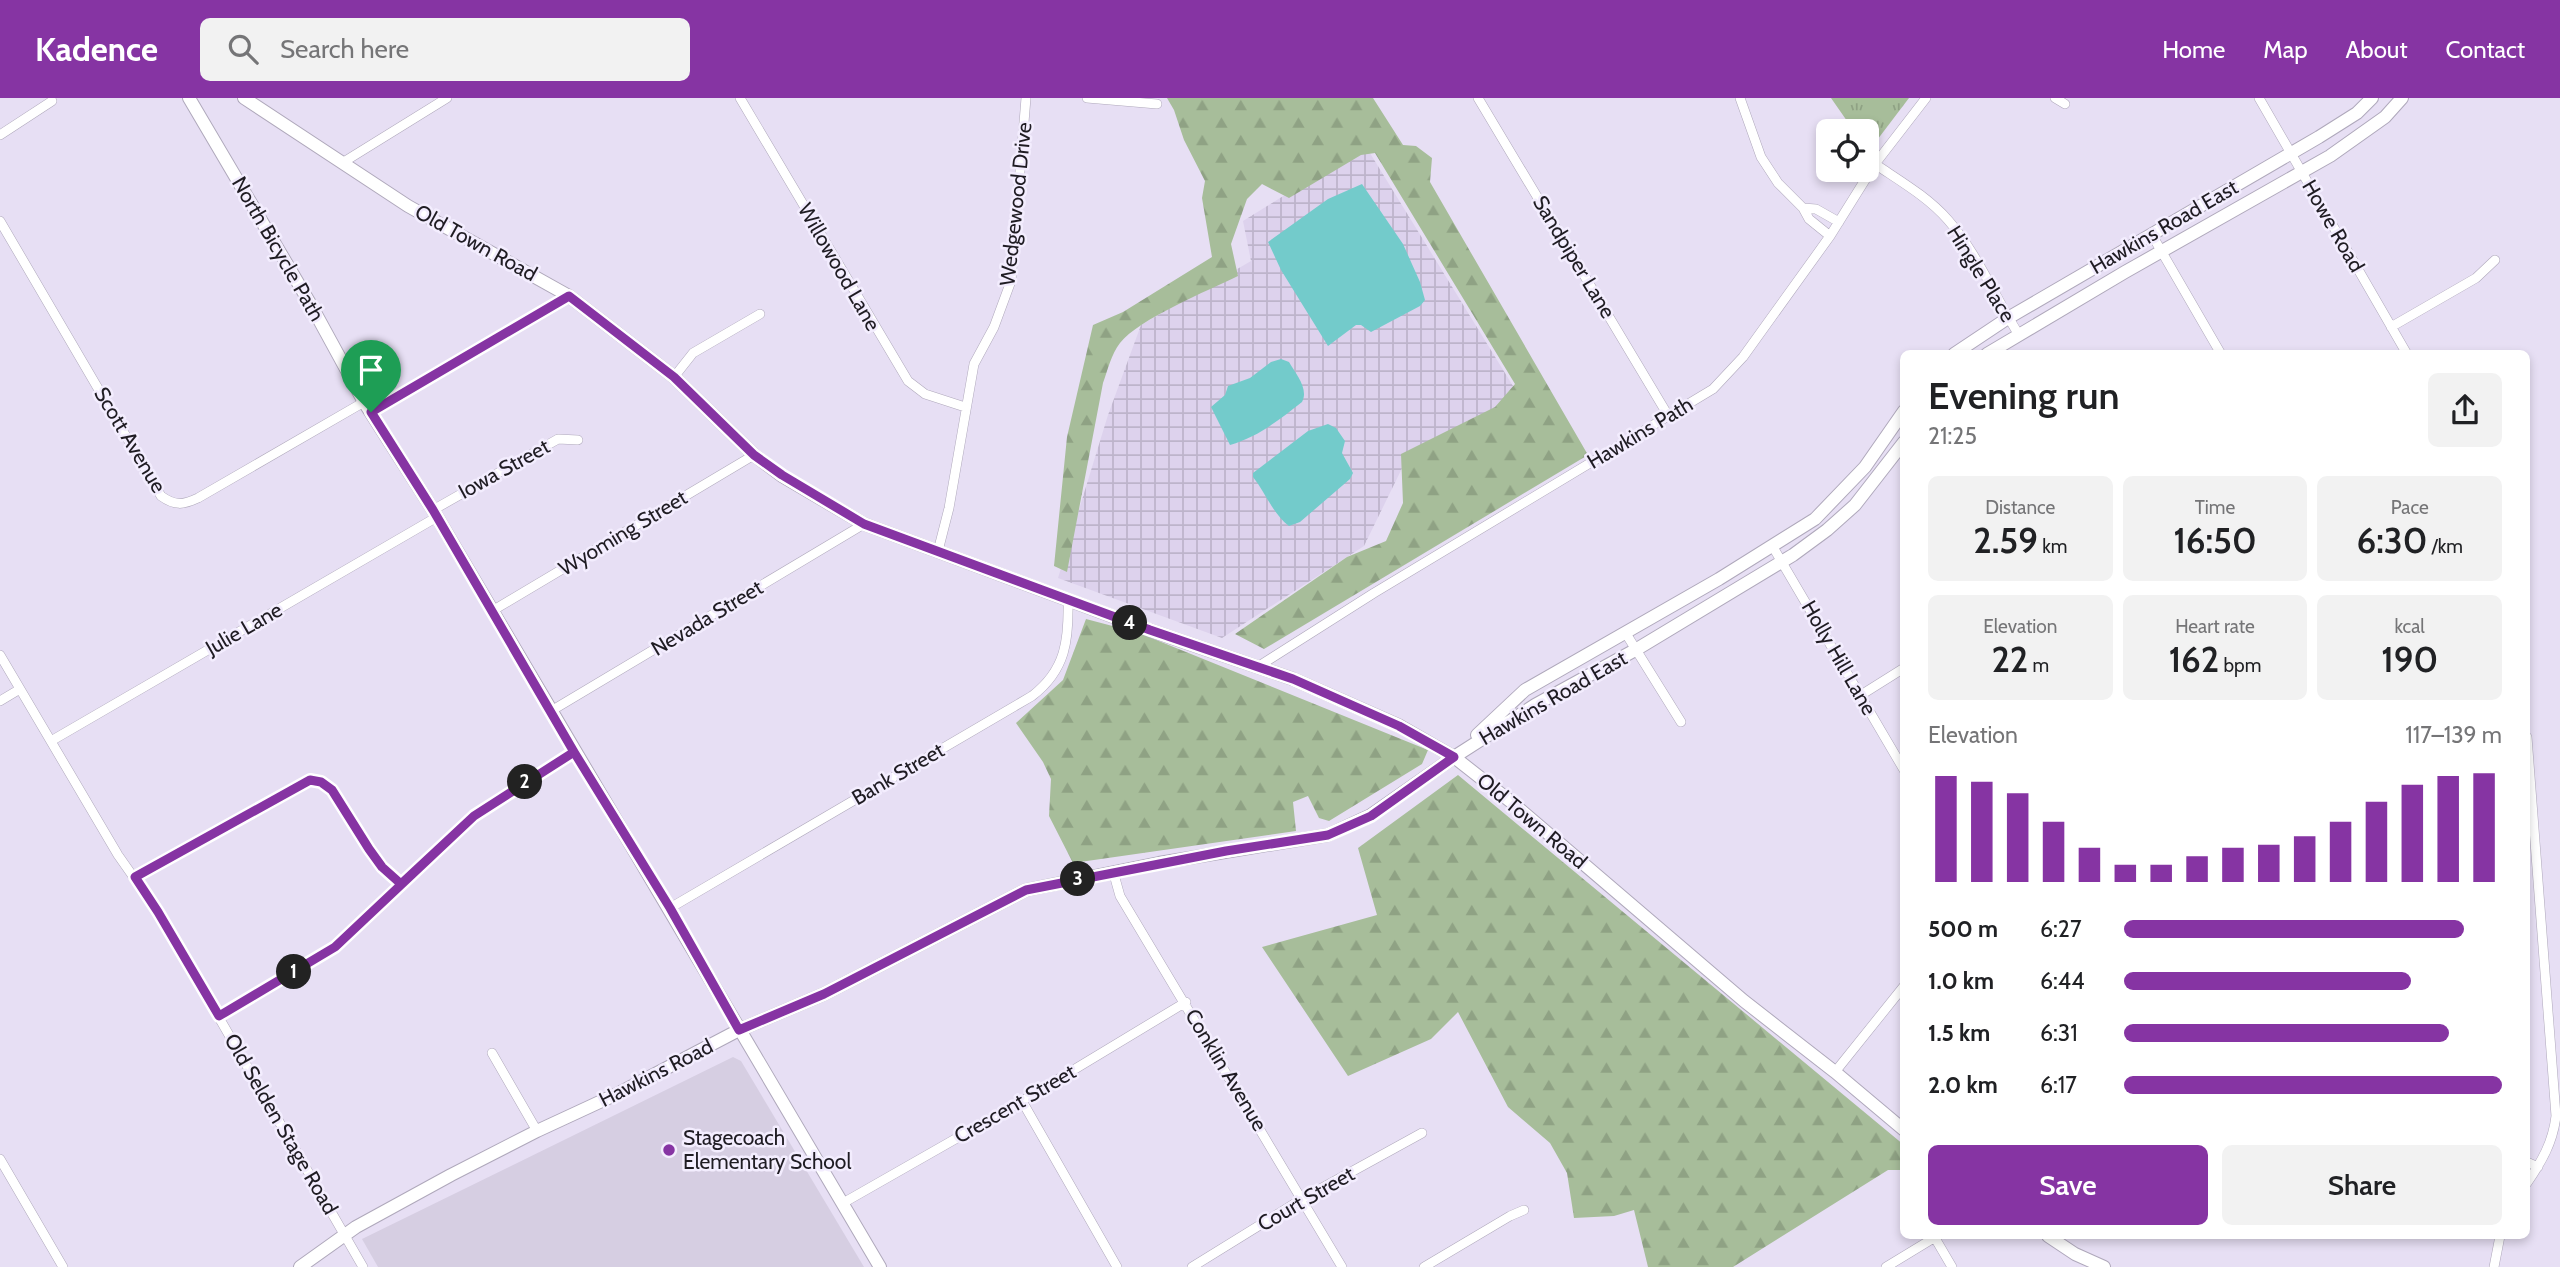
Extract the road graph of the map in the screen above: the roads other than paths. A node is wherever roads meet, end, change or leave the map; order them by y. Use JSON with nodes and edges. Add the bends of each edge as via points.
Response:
{"nodes":[{"id":1,"x":189,"y":98,"type":"edge"},
{"id":2,"x":244,"y":98,"type":"edge"},
{"id":3,"x":447,"y":98,"type":"edge"},
{"id":4,"x":740,"y":98,"type":"edge"},
{"id":5,"x":1026,"y":98,"type":"edge"},
{"id":6,"x":1087,"y":98,"type":"edge"},
{"id":7,"x":1478,"y":98,"type":"edge"},
{"id":8,"x":1740,"y":98,"type":"edge"},
{"id":9,"x":1926,"y":98,"type":"edge"},
{"id":10,"x":2055,"y":98,"type":"edge"},
{"id":11,"x":2259,"y":98,"type":"edge"},
{"id":12,"x":2372,"y":98,"type":"edge"},
{"id":13,"x":2402,"y":98,"type":"edge"},
{"id":14,"x":52,"y":101,"type":"dead end"},
{"id":15,"x":1157,"y":104,"type":"dead end"},
{"id":16,"x":2065,"y":104,"type":"dead end"},
{"id":17,"x":0,"y":135,"type":"edge"},
{"id":18,"x":2290,"y":153,"type":"junction"},
{"id":19,"x":1879,"y":158,"type":"edge"},
{"id":20,"x":342,"y":163,"type":"junction"},
{"id":21,"x":1879,"y":166,"type":"edge"},
{"id":22,"x":2302,"y":172,"type":"junction"},
{"id":23,"x":1863,"y":182,"type":"edge"},
{"id":24,"x":1803,"y":208,"type":"junction"},
{"id":25,"x":0,"y":221,"type":"edge"},
{"id":26,"x":1839,"y":222,"type":"junction"},
{"id":27,"x":2152,"y":235,"type":"junction"},
{"id":28,"x":1830,"y":236,"type":"junction"},
{"id":29,"x":2162,"y":251,"type":"junction"},
{"id":30,"x":2495,"y":260,"type":"dead end"},
{"id":31,"x":569,"y":296,"type":"junction"},
{"id":32,"x":760,"y":314,"type":"dead end"},
{"id":33,"x":2008,"y":318,"type":"junction"},
{"id":34,"x":2391,"y":327,"type":"junction"},
{"id":35,"x":2019,"y":335,"type":"junction"},
{"id":36,"x":1960,"y":350,"type":"edge"},
{"id":37,"x":1994,"y":350,"type":"edge"},
{"id":38,"x":2219,"y":350,"type":"edge"},
{"id":39,"x":2405,"y":350,"type":"edge"},
{"id":40,"x":674,"y":377,"type":"junction"},
{"id":41,"x":367,"y":407,"type":"junction"},
{"id":42,"x":965,"y":407,"type":"junction"},
{"id":43,"x":1669,"y":417,"type":"junction"},
{"id":44,"x":1900,"y":417,"type":"edge"},
{"id":45,"x":578,"y":440,"type":"dead end"},
{"id":46,"x":1900,"y":447,"type":"edge"},
{"id":47,"x":754,"y":455,"type":"junction"},
{"id":48,"x":435,"y":513,"type":"junction"},
{"id":49,"x":864,"y":524,"type":"junction"},
{"id":50,"x":1773,"y":547,"type":"junction"},
{"id":51,"x":938,"y":551,"type":"junction"},
{"id":52,"x":1782,"y":562,"type":"junction"},
{"id":53,"x":1068,"y":599,"type":"junction"},
{"id":54,"x":492,"y":611,"type":"junction"},
{"id":55,"x":1625,"y":632,"type":"junction"},
{"id":56,"x":1637,"y":649,"type":"junction"},
{"id":57,"x":0,"y":654,"type":"edge"},
{"id":58,"x":1259,"y":666,"type":"junction"},
{"id":59,"x":1900,"y":671,"type":"edge"},
{"id":60,"x":20,"y":689,"type":"junction"},
{"id":61,"x":1861,"y":695,"type":"junction"},
{"id":62,"x":0,"y":701,"type":"edge"},
{"id":63,"x":551,"y":712,"type":"junction"},
{"id":64,"x":1681,"y":722,"type":"dead end"},
{"id":65,"x":51,"y":741,"type":"junction"},
{"id":66,"x":574,"y":752,"type":"junction"},
{"id":67,"x":1454,"y":757,"type":"junction"},
{"id":68,"x":1900,"y":763,"type":"edge"},
{"id":69,"x":2530,"y":776,"type":"edge"},
{"id":70,"x":1113,"y":872,"type":"junction"},
{"id":71,"x":135,"y":877,"type":"junction"},
{"id":72,"x":401,"y":884,"type":"junction"},
{"id":73,"x":670,"y":908,"type":"junction"},
{"id":74,"x":1900,"y":991,"type":"edge"},
{"id":75,"x":1186,"y":1002,"type":"junction"},
{"id":76,"x":219,"y":1016,"type":"junction"},
{"id":77,"x":739,"y":1030,"type":"junction"},
{"id":78,"x":492,"y":1053,"type":"dead end"},
{"id":79,"x":1835,"y":1072,"type":"junction"},
{"id":80,"x":1022,"y":1101,"type":"junction"},
{"id":81,"x":1900,"y":1127,"type":"edge"},
{"id":82,"x":537,"y":1131,"type":"junction"},
{"id":83,"x":1422,"y":1133,"type":"dead end"},
{"id":84,"x":0,"y":1159,"type":"edge"},
{"id":85,"x":2530,"y":1163,"type":"edge"},
{"id":86,"x":2538,"y":1167,"type":"junction"},
{"id":87,"x":2530,"y":1179,"type":"edge"},
{"id":88,"x":1302,"y":1199,"type":"junction"},
{"id":89,"x":843,"y":1203,"type":"junction"},
{"id":90,"x":1524,"y":1210,"type":"dead end"},
{"id":91,"x":344,"y":1234,"type":"junction"},
{"id":92,"x":1933,"y":1239,"type":"edge"},
{"id":93,"x":1937,"y":1239,"type":"edge"},
{"id":94,"x":2052,"y":1239,"type":"edge"},
{"id":95,"x":2499,"y":1239,"type":"edge"},
{"id":96,"x":63,"y":1267,"type":"edge"},
{"id":97,"x":300,"y":1267,"type":"edge"},
{"id":98,"x":363,"y":1267,"type":"edge"},
{"id":99,"x":880,"y":1267,"type":"edge"},
{"id":100,"x":1117,"y":1267,"type":"edge"},
{"id":101,"x":1192,"y":1267,"type":"edge"},
{"id":102,"x":1342,"y":1267,"type":"edge"},
{"id":103,"x":1424,"y":1267,"type":"edge"},
{"id":104,"x":1886,"y":1267,"type":"edge"},
{"id":105,"x":1952,"y":1267,"type":"edge"},
{"id":106,"x":2104,"y":1267,"type":"edge"},
{"id":107,"x":2494,"y":1267,"type":"edge"}],
"edges":[{"from":1,"to":41,"type":"street","name":"North Bicycle Path"},
{"from":2,"to":20,"type":"street","name":"Old Town Road"},
{"from":3,"to":20,"type":"street"},
{"from":4,"to":42,"type":"street","name":"Willowood Lane","via":[[908,381],[925,394]]},
{"from":5,"to":42,"type":"street","name":"Wedgewood Drive","via":[[1011,281],[974,363]]},
{"from":6,"to":15,"type":"street"},
{"from":7,"to":43,"type":"street","name":"Sandpiper Lane"},
{"from":8,"to":24,"type":"street","via":[[1762,157],[1778,183]]},
{"from":9,"to":19,"type":"street","name":"Hawkins Path"},
{"from":10,"to":16,"type":"street"},
{"from":11,"to":18,"type":"street","name":"Howe Road"},
{"from":12,"to":18,"type":"street","name":"Hawkins Road East","via":[[2357,113]]},
{"from":13,"to":22,"type":"street","name":"Hawkins Road East","via":[[2369,130]]},
{"from":14,"to":17,"type":"street"},
{"from":18,"to":22,"type":"street","name":"Howe Road"},
{"from":18,"to":27,"type":"street","name":"Hawkins Road East"},
{"from":20,"to":31,"type":"street","name":"Old Town Road","via":[[408,206]]},
{"from":21,"to":33,"type":"street","name":"Hingle Place","via":[[1947,218]]},
{"from":22,"to":29,"type":"street","name":"Hawkins Road East"},
{"from":22,"to":34,"type":"street","name":"Howe Road"},
{"from":23,"to":26,"type":"street","name":"Hawkins Path"},
{"from":24,"to":26,"type":"street","via":[[1816,209]]},
{"from":24,"to":28,"type":"street"},
{"from":25,"to":41,"type":"street","name":"Scott Avenue","via":[[161,496],[171,503],[198,498]]},
{"from":26,"to":28,"type":"street","name":"Hawkins Path"},
{"from":27,"to":29,"type":"street"},
{"from":27,"to":33,"type":"street","name":"Hawkins Road East"},
{"from":28,"to":43,"type":"street","name":"Hawkins Path","via":[[1743,357],[1713,389]]},
{"from":29,"to":35,"type":"street","name":"Hawkins Road East"},
{"from":29,"to":38,"type":"street"},
{"from":30,"to":34,"type":"street","via":[[2476,278]]},
{"from":31,"to":40,"type":"street","name":"Old Town Road"},
{"from":31,"to":41,"type":"street"},
{"from":32,"to":40,"type":"street","via":[[694,353]]},
{"from":33,"to":35,"type":"street","name":"Hingle Place"},
{"from":33,"to":36,"type":"street","name":"Hawkins Road East"},
{"from":34,"to":39,"type":"street","name":"Howe Road"},
{"from":35,"to":37,"type":"street","name":"Hawkins Road East"},
{"from":40,"to":47,"type":"street","name":"Old Town Road"},
{"from":41,"to":48,"type":"street","name":"North Bicycle Path"},
{"from":42,"to":51,"type":"street","name":"Wedgewood Drive"},
{"from":43,"to":58,"type":"street","name":"Hawkins Path"},
{"from":44,"to":50,"type":"street","name":"Hawkins Road East","via":[[1865,467],[1815,519]]},
{"from":45,"to":48,"type":"street","name":"Iowa Street","via":[[558,439]]},
{"from":46,"to":52,"type":"street","name":"Hawkins Road East","via":[[1855,505]]},
{"from":47,"to":49,"type":"street","name":"Old Town Road"},
{"from":47,"to":54,"type":"street","name":"Wyoming Street"},
{"from":48,"to":54,"type":"street","name":"North Bicycle Path"},
{"from":48,"to":65,"type":"street","name":"Julie Lane"},
{"from":49,"to":51,"type":"street","name":"Old Town Road"},
{"from":49,"to":63,"type":"street","name":"Nevada Street"},
{"from":50,"to":52,"type":"street","name":"Holly Hill Lane"},
{"from":50,"to":55,"type":"street","name":"Hawkins Road East"},
{"from":51,"to":53,"type":"street","name":"Old Town Road"},
{"from":52,"to":56,"type":"street","name":"Hawkins Road East"},
{"from":52,"to":61,"type":"street","name":"Holly Hill Lane"},
{"from":53,"to":58,"type":"street","name":"Old Town Road"},
{"from":53,"to":73,"type":"street","name":"Bank Street","via":[[1064,649],[1058,671],[1047,685]]},
{"from":54,"to":63,"type":"street","name":"North Bicycle Path"},
{"from":55,"to":56,"type":"street"},
{"from":55,"to":67,"type":"street","name":"Hawkins Road East","via":[[1525,690]]},
{"from":56,"to":64,"type":"street"},
{"from":56,"to":67,"type":"street","name":"Hawkins Road East","via":[[1535,705]]},
{"from":57,"to":60,"type":"street","name":"Old Selden Stage Road"},
{"from":58,"to":67,"type":"street","name":"Old Town Road","via":[[1399,726]]},
{"from":59,"to":61,"type":"street"},
{"from":60,"to":62,"type":"street"},
{"from":60,"to":65,"type":"street","name":"Old Selden Stage Road"},
{"from":61,"to":68,"type":"street","name":"Holly Hill Lane"},
{"from":63,"to":66,"type":"street","name":"North Bicycle Path"},
{"from":65,"to":71,"type":"street","name":"Old Selden Stage Road"},
{"from":66,"to":72,"type":"street","via":[[474,816]]},
{"from":66,"to":73,"type":"street","name":"North Bicycle Path"},
{"from":67,"to":70,"type":"street","name":"Hawkins Road","via":[[1371,816],[1328,835]]},
{"from":67,"to":79,"type":"street","name":"Old Town Road"},
{"from":69,"to":86,"type":"street","via":[[2556,1116],[2551,1141]]},
{"from":70,"to":75,"type":"street","name":"Conklin Avenue","via":[[1120,896]]},
{"from":70,"to":77,"type":"street","name":"Hawkins Road","via":[[1026,890],[824,994]]},
{"from":71,"to":72,"type":"street","via":[[301,783],[316,780],[332,790],[382,867]]},
{"from":71,"to":76,"type":"street","name":"Old Selden Stage Road"},
{"from":72,"to":76,"type":"street","via":[[335,947]]},
{"from":73,"to":77,"type":"street","name":"North Bicycle Path"},
{"from":74,"to":79,"type":"street"},
{"from":75,"to":80,"type":"street","name":"Crescent Street"},
{"from":75,"to":88,"type":"street","name":"Conklin Avenue"},
{"from":76,"to":91,"type":"street","name":"Old Selden Stage Road"},
{"from":77,"to":82,"type":"street","name":"Hawkins Road"},
{"from":77,"to":89,"type":"street","name":"North Bicycle Path"},
{"from":78,"to":82,"type":"street"},
{"from":79,"to":81,"type":"street","name":"Old Town Road"},
{"from":80,"to":89,"type":"street","name":"Crescent Street"},
{"from":80,"to":100,"type":"street"},
{"from":82,"to":91,"type":"street","name":"Hawkins Road"},
{"from":83,"to":88,"type":"street","name":"Court Street"},
{"from":84,"to":96,"type":"street"},
{"from":85,"to":86,"type":"street"},
{"from":86,"to":87,"type":"street"},
{"from":88,"to":101,"type":"street","name":"Court Street"},
{"from":88,"to":102,"type":"street","name":"Conklin Avenue"},
{"from":89,"to":99,"type":"street","name":"North Bicycle Path"},
{"from":90,"to":103,"type":"street"},
{"from":91,"to":97,"type":"street","name":"Hawkins Road"},
{"from":91,"to":98,"type":"street","name":"Old Selden Stage Road"},
{"from":92,"to":104,"type":"street"},
{"from":93,"to":105,"type":"street"},
{"from":94,"to":106,"type":"street"},
{"from":95,"to":107,"type":"street"}]}
